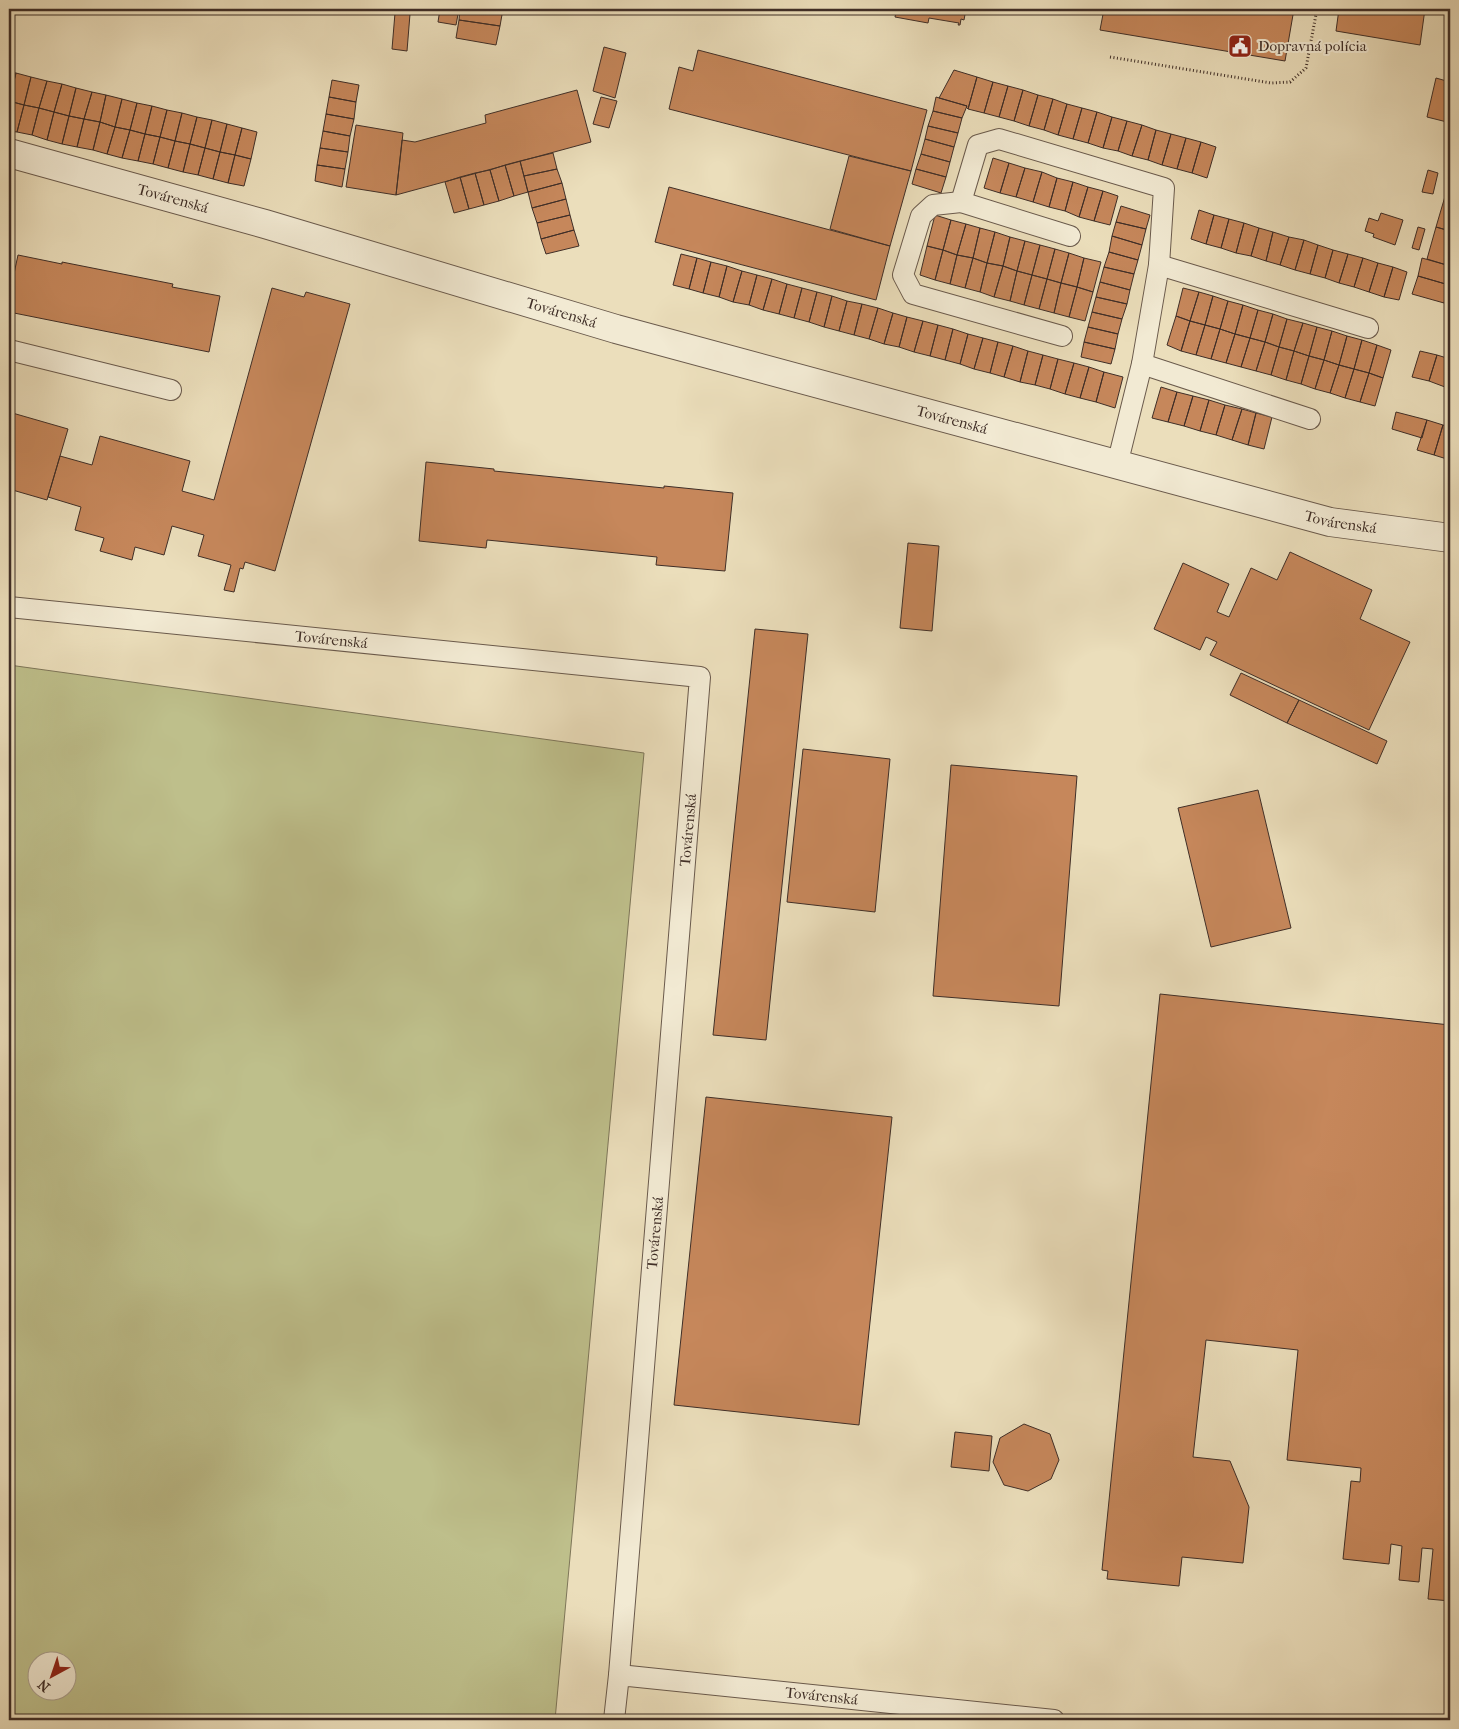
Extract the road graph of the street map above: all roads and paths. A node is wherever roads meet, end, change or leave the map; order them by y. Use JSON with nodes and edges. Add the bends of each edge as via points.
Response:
{"nodes":[{"id":1,"x":1317,"y":9,"type":"edge"},
{"id":2,"x":1110,"y":57,"type":"dead end"},
{"id":3,"x":9,"y":153,"type":"edge"},
{"id":4,"x":961,"y":202,"type":"junction"},
{"id":5,"x":1070,"y":236,"type":"dead end"},
{"id":6,"x":1159,"y":265,"type":"junction"},
{"id":7,"x":1368,"y":328,"type":"dead end"},
{"id":8,"x":1062,"y":336,"type":"dead end"},
{"id":9,"x":9,"y":350,"type":"edge"},
{"id":10,"x":1142,"y":364,"type":"junction"},
{"id":11,"x":171,"y":390,"type":"dead end"},
{"id":12,"x":1310,"y":419,"type":"dead end"},
{"id":13,"x":1117,"y":465,"type":"junction"},
{"id":14,"x":1450,"y":538,"type":"edge"},
{"id":15,"x":9,"y":607,"type":"edge"},
{"id":16,"x":619,"y":1675,"type":"junction"},
{"id":17,"x":614,"y":1720,"type":"edge"},
{"id":18,"x":1054,"y":1720,"type":"edge"}],
"edges":[{"from":1,"to":2,"type":"path","via":[[1306,68],[1290,82],[1271,84]]},
{"from":3,"to":13,"type":"street","name":"Továrenská","via":[[265,224],[616,329]]},
{"from":4,"to":5,"type":"lane"},
{"from":4,"to":6,"type":"lane","via":[[978,145],[999,139],[1164,188]]},
{"from":4,"to":8,"type":"lane","via":[[933,205],[921,216],[903,275],[913,294]]},
{"from":6,"to":7,"type":"lane"},
{"from":6,"to":10,"type":"lane"},
{"from":9,"to":11,"type":"lane"},
{"from":10,"to":12,"type":"lane"},
{"from":10,"to":13,"type":"lane"},
{"from":13,"to":14,"type":"street","name":"Továrenská","via":[[1330,522]]},
{"from":15,"to":16,"type":"lane","name":"Továrenská","via":[[700,677]]},
{"from":16,"to":17,"type":"lane","name":"Továrenská"},
{"from":16,"to":18,"type":"lane","name":"Továrenská"}]}
